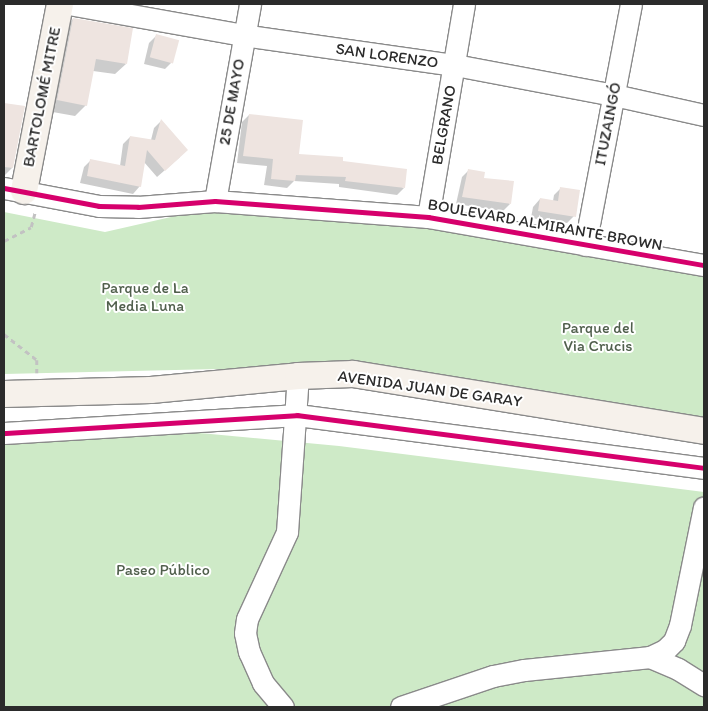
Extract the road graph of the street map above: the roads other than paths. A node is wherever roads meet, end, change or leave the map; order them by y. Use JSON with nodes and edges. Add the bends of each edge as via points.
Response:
{"nodes":[{"id":1,"x":60,"y":4,"type":"edge"},
{"id":2,"x":69,"y":4,"type":"edge"},
{"id":3,"x":250,"y":4,"type":"edge"},
{"id":4,"x":464,"y":4,"type":"edge"},
{"id":5,"x":631,"y":4,"type":"edge"},
{"id":6,"x":243,"y":35,"type":"junction"},
{"id":7,"x":455,"y":65,"type":"junction"},
{"id":8,"x":614,"y":95,"type":"junction"},
{"id":9,"x":704,"y":115,"type":"edge"},
{"id":10,"x":22,"y":191,"type":"edge"},
{"id":11,"x":215,"y":201,"type":"junction"},
{"id":12,"x":428,"y":217,"type":"junction"},
{"id":13,"x":585,"y":245,"type":"junction"},
{"id":14,"x":704,"y":265,"type":"edge"},
{"id":15,"x":298,"y":376,"type":"junction"},
{"id":16,"x":4,"y":394,"type":"edge"},
{"id":17,"x":297,"y":415,"type":"junction"},
{"id":18,"x":704,"y":431,"type":"edge"},
{"id":19,"x":4,"y":433,"type":"edge"},
{"id":20,"x":704,"y":468,"type":"edge"},
{"id":21,"x":704,"y":507,"type":"edge"},
{"id":22,"x":650,"y":657,"type":"junction"},
{"id":23,"x":704,"y":685,"type":"edge"},
{"id":24,"x":283,"y":707,"type":"edge"},
{"id":25,"x":401,"y":707,"type":"edge"}],
"edges":[{"from":1,"to":10,"type":"main road","name":"BARTOLOMÉ MITRE"},
{"from":2,"to":6,"type":"street","name":"SAN LORENZO"},
{"from":3,"to":6,"type":"street","name":"25 DE MAYO"},
{"from":4,"to":7,"type":"street","name":"BELGRANO"},
{"from":5,"to":8,"type":"street","name":"ITUZAINGÓ"},
{"from":6,"to":7,"type":"street","name":"SAN LORENZO"},
{"from":6,"to":11,"type":"street","name":"25 DE MAYO"},
{"from":7,"to":8,"type":"street","name":"SAN LORENZO"},
{"from":7,"to":12,"type":"street","name":"BELGRANO"},
{"from":8,"to":9,"type":"street","name":"SAN LORENZO"},
{"from":8,"to":13,"type":"street","name":"ITUZAINGÓ"},
{"from":10,"to":11,"type":"street","name":"BOULEVARD ALMIRANTE BROWN","via":[[115,207]]},
{"from":11,"to":12,"type":"street","name":"BOULEVARD ALMIRANTE BROWN"},
{"from":12,"to":13,"type":"street","name":"BOULEVARD ALMIRANTE BROWN"},
{"from":13,"to":14,"type":"street","name":"BOULEVARD ALMIRANTE BROWN"},
{"from":15,"to":16,"type":"main road","name":"AVENIDA JUAN DE GARAY","via":[[151,390]]},
{"from":15,"to":17,"type":"street"},
{"from":15,"to":18,"type":"main road","name":"AVENIDA JUAN DE GARAY","via":[[353,374]]},
{"from":17,"to":19,"type":"street"},
{"from":17,"to":20,"type":"street"},
{"from":17,"to":24,"type":"street","via":[[287,532],[247,619],[245,633],[249,652],[263,683]]},
{"from":21,"to":22,"type":"street","via":[[674,641]]},
{"from":22,"to":23,"type":"street"},
{"from":22,"to":25,"type":"street","via":[[493,676]]}]}
